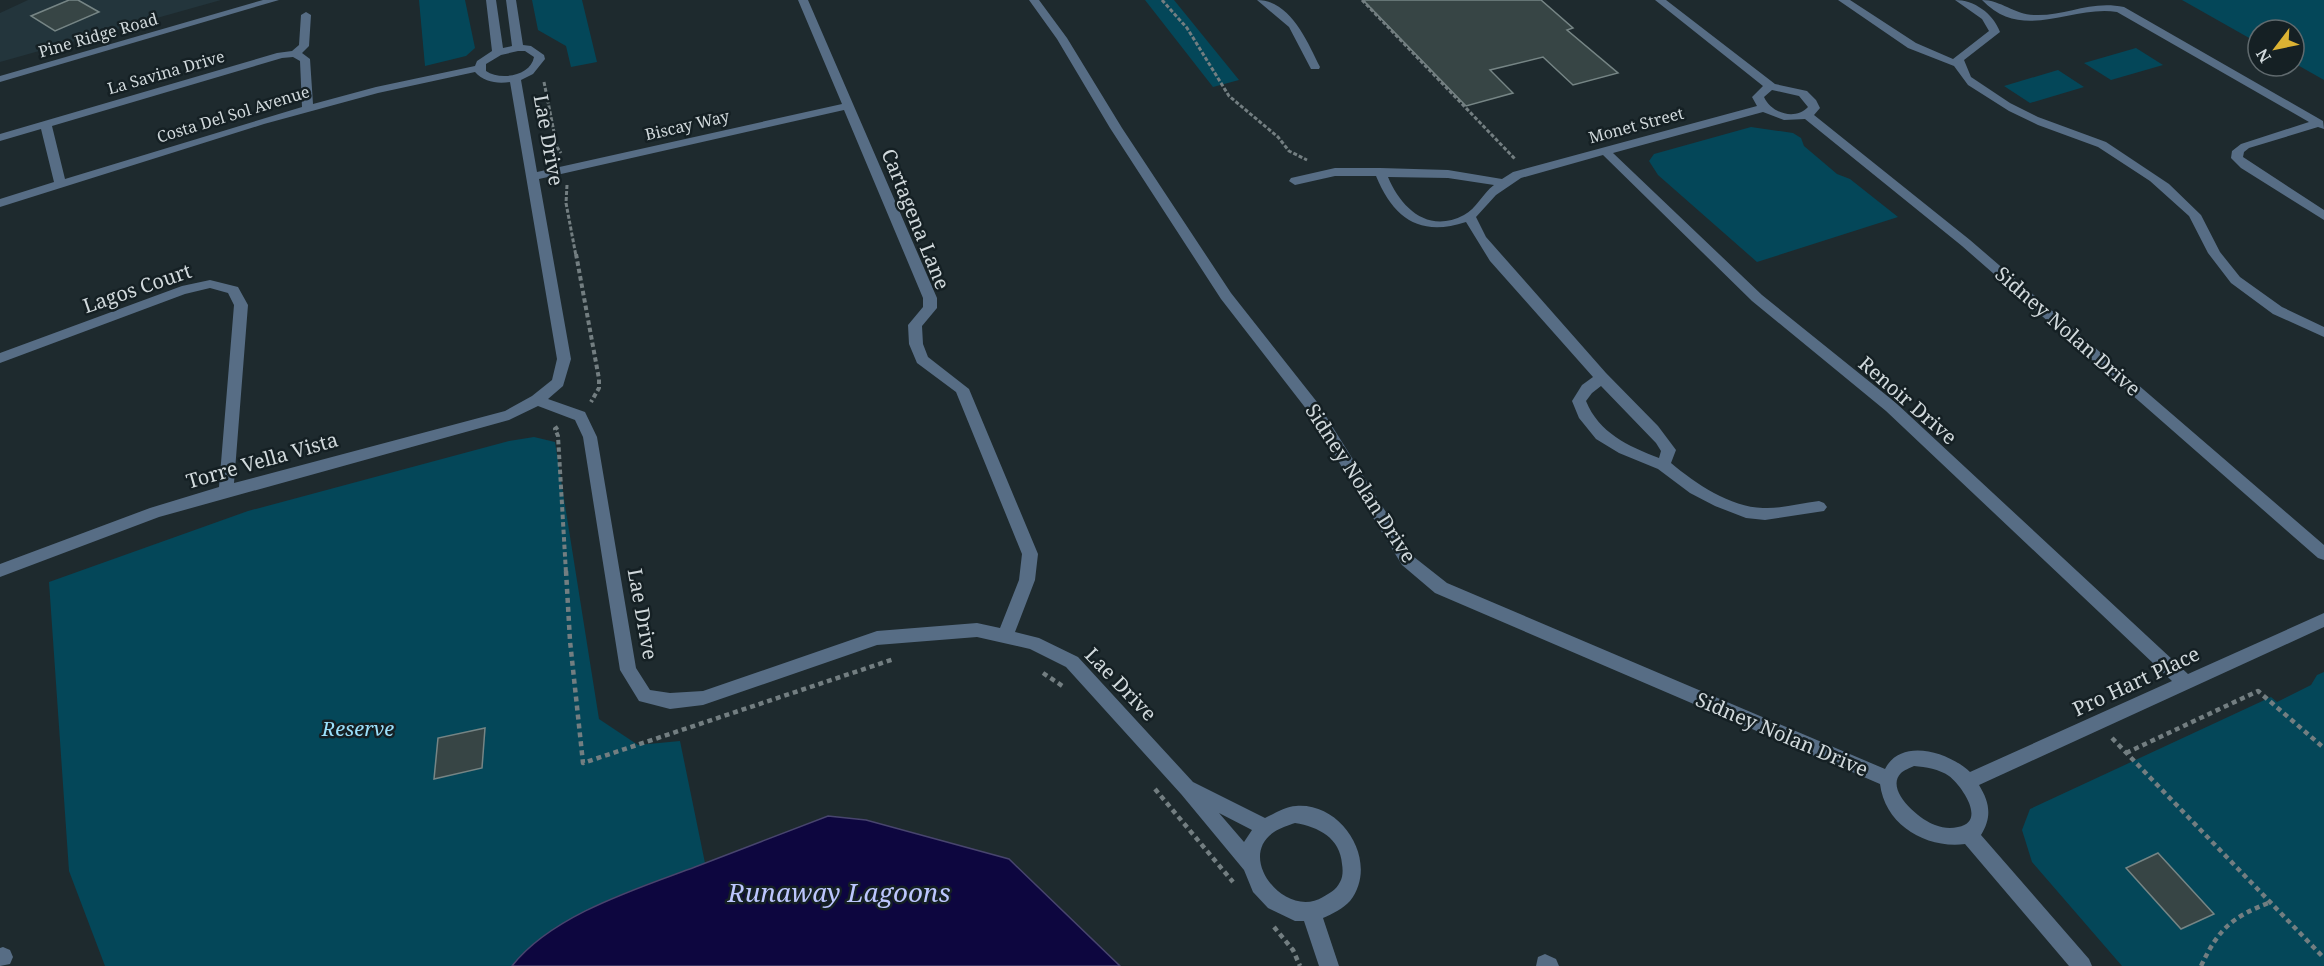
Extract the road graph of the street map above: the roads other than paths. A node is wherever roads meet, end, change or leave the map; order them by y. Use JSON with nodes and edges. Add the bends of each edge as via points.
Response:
{"nodes":[{"id":1,"x":274,"y":0,"type":"edge"},
{"id":2,"x":491,"y":0,"type":"edge"},
{"id":3,"x":511,"y":0,"type":"edge"},
{"id":4,"x":803,"y":0,"type":"edge"},
{"id":5,"x":1034,"y":0,"type":"edge"},
{"id":6,"x":1262,"y":0,"type":"edge"},
{"id":7,"x":1660,"y":0,"type":"edge"},
{"id":8,"x":1843,"y":0,"type":"edge"},
{"id":9,"x":1960,"y":0,"type":"edge"},
{"id":10,"x":1987,"y":0,"type":"edge"},
{"id":11,"x":306,"y":15,"type":"dead end"},
{"id":12,"x":518,"y":48,"type":"junction"},
{"id":13,"x":498,"y":52,"type":"junction"},
{"id":14,"x":295,"y":54,"type":"junction"},
{"id":15,"x":1958,"y":64,"type":"junction"},
{"id":16,"x":1315,"y":67,"type":"dead end"},
{"id":17,"x":480,"y":68,"type":"junction"},
{"id":18,"x":515,"y":78,"type":"junction"},
{"id":19,"x":0,"y":79,"type":"edge"},
{"id":20,"x":1772,"y":87,"type":"junction"},
{"id":21,"x":848,"y":106,"type":"junction"},
{"id":22,"x":1764,"y":108,"type":"junction"},
{"id":23,"x":308,"y":109,"type":"junction"},
{"id":24,"x":1807,"y":115,"type":"junction"},
{"id":25,"x":46,"y":124,"type":"junction"},
{"id":26,"x":2322,"y":124,"type":"edge"},
{"id":27,"x":0,"y":138,"type":"edge"},
{"id":28,"x":1604,"y":150,"type":"junction"},
{"id":29,"x":1380,"y":172,"type":"junction"},
{"id":30,"x":532,"y":177,"type":"junction"},
{"id":31,"x":1295,"y":181,"type":"dead end"},
{"id":32,"x":1502,"y":183,"type":"junction"},
{"id":33,"x":60,"y":184,"type":"junction"},
{"id":34,"x":0,"y":203,"type":"edge"},
{"id":35,"x":2324,"y":216,"type":"edge"},
{"id":36,"x":1470,"y":217,"type":"junction"},
{"id":37,"x":2324,"y":332,"type":"edge"},
{"id":38,"x":0,"y":358,"type":"edge"},
{"id":39,"x":1602,"y":378,"type":"junction"},
{"id":40,"x":537,"y":400,"type":"junction"},
{"id":41,"x":1663,"y":465,"type":"junction"},
{"id":42,"x":226,"y":491,"type":"junction"},
{"id":43,"x":1819,"y":507,"type":"dead end"},
{"id":44,"x":2324,"y":554,"type":"edge"},
{"id":45,"x":0,"y":571,"type":"edge"},
{"id":46,"x":2324,"y":620,"type":"edge"},
{"id":47,"x":1005,"y":636,"type":"junction"},
{"id":48,"x":2185,"y":681,"type":"junction"},
{"id":49,"x":1888,"y":779,"type":"junction"},
{"id":50,"x":1967,"y":782,"type":"junction"},
{"id":51,"x":1187,"y":788,"type":"junction"},
{"id":52,"x":1265,"y":827,"type":"junction"},
{"id":53,"x":1968,"y":834,"type":"junction"},
{"id":54,"x":1250,"y":863,"type":"junction"},
{"id":55,"x":1311,"y":912,"type":"junction"},
{"id":56,"x":1329,"y":966,"type":"edge"},
{"id":57,"x":2082,"y":966,"type":"edge"}],
"edges":[{"from":1,"to":19,"type":"street","name":"Pine Ridge Road"},
{"from":2,"to":13,"type":"street"},
{"from":3,"to":12,"type":"street"},
{"from":4,"to":21,"type":"street","name":"Cartagena Lane"},
{"from":5,"to":49,"type":"street","name":"Sidney Nolan Drive","via":[[1226,296],[1312,406],[1408,561],[1441,588]]},
{"from":6,"to":16,"type":"street","via":[[1293,25]]},
{"from":7,"to":20,"type":"street"},
{"from":8,"to":15,"type":"street","via":[[1917,51]]},
{"from":9,"to":15,"type":"street","via":[[1985,16],[1995,32],[1963,53]]},
{"from":10,"to":26,"type":"street","via":[[2026,18],[2094,4],[2120,9]]},
{"from":11,"to":14,"type":"street","via":[[304,46]]},
{"from":12,"to":13,"type":"street"},
{"from":12,"to":18,"type":"street","via":[[534,51],[540,60],[533,70]]},
{"from":13,"to":17,"type":"street","via":[[485,59]]},
{"from":14,"to":23,"type":"street","via":[[305,59]]},
{"from":14,"to":25,"type":"street","name":"La Savina Drive"},
{"from":15,"to":37,"type":"street","via":[[1965,78],[2019,114],[2107,148],[2178,197],[2194,214],[2214,253],[2232,275],[2287,316]]},
{"from":17,"to":18,"type":"street","via":[[490,79]]},
{"from":17,"to":23,"type":"street","name":"Costa Del Sol Avenue"},
{"from":18,"to":30,"type":"street","name":"Lae Drive"},
{"from":20,"to":22,"type":"street","via":[[1760,93]]},
{"from":20,"to":24,"type":"street","via":[[1797,91],[1810,99],[1814,108]]},
{"from":21,"to":30,"type":"street","name":"Biscay Way"},
{"from":21,"to":47,"type":"street","name":"Cartagena Lane","via":[[930,298],[930,308],[915,325],[922,360],[962,389],[1030,554],[1027,580]]},
{"from":22,"to":24,"type":"street","via":[[1785,117]]},
{"from":22,"to":28,"type":"street","name":"Monet Street"},
{"from":23,"to":33,"type":"street","name":"Costa Del Sol Avenue"},
{"from":24,"to":44,"type":"street","name":"Sidney Nolan Drive","via":[[1966,243]]},
{"from":25,"to":27,"type":"street","name":"La Savina Drive"},
{"from":25,"to":33,"type":"street"},
{"from":26,"to":35,"type":"street","via":[[2245,146],[2238,151],[2237,158]]},
{"from":28,"to":32,"type":"street","name":"Monet Street"},
{"from":28,"to":48,"type":"street","name":"Renoir Drive","via":[[1757,297],[1891,407]]},
{"from":29,"to":31,"type":"street","via":[[1335,172]]},
{"from":29,"to":32,"type":"street","via":[[1448,174]]},
{"from":29,"to":36,"type":"street","via":[[1388,194],[1413,218],[1429,225],[1450,225]]},
{"from":30,"to":40,"type":"street","name":"Lae Drive","via":[[564,360],[558,382]]},
{"from":32,"to":36,"type":"street","name":"Monet Street"},
{"from":33,"to":34,"type":"street","name":"Costa Del Sol Avenue"},
{"from":36,"to":39,"type":"street","via":[[1476,233],[1500,263]]},
{"from":38,"to":42,"type":"street","name":"Lagos Court","via":[[182,290],[210,284],[233,290],[241,305]]},
{"from":39,"to":41,"type":"street","via":[[1659,435],[1669,450]]},
{"from":39,"to":41,"type":"street","via":[[1587,389],[1580,401],[1584,418],[1629,453]]},
{"from":40,"to":42,"type":"street","name":"Torre Vella Vista","via":[[508,415]]},
{"from":40,"to":47,"type":"street","name":"Lae Drive","via":[[579,416],[590,437],[628,670],[645,696],[670,701],[703,698],[876,638],[977,630]]},
{"from":41,"to":43,"type":"street","via":[[1716,500],[1759,514]]},
{"from":42,"to":45,"type":"street","name":"Torre Vella Vista","via":[[155,512]]},
{"from":46,"to":48,"type":"street","name":"Pro Hart Place"},
{"from":47,"to":51,"type":"street","name":"Lae Drive","via":[[1032,643],[1072,662]]},
{"from":48,"to":50,"type":"street","name":"Pro Hart Place"},
{"from":49,"to":50,"type":"street","via":[[1892,768],[1912,758],[1942,763]]},
{"from":49,"to":53,"type":"street","via":[[1894,803],[1914,825],[1943,837]]},
{"from":50,"to":53,"type":"street","via":[[1980,806],[1976,827]]},
{"from":51,"to":52,"type":"street","name":"Lae Drive"},
{"from":51,"to":54,"type":"street","name":"Lae Drive"},
{"from":52,"to":54,"type":"street","via":[[1256,837]]},
{"from":52,"to":55,"type":"street","via":[[1295,814],[1312,816],[1341,835],[1350,850],[1350,883],[1328,907]]},
{"from":53,"to":57,"type":"street"},
{"from":54,"to":55,"type":"street","via":[[1254,879],[1277,905]]},
{"from":55,"to":56,"type":"street"}]}
